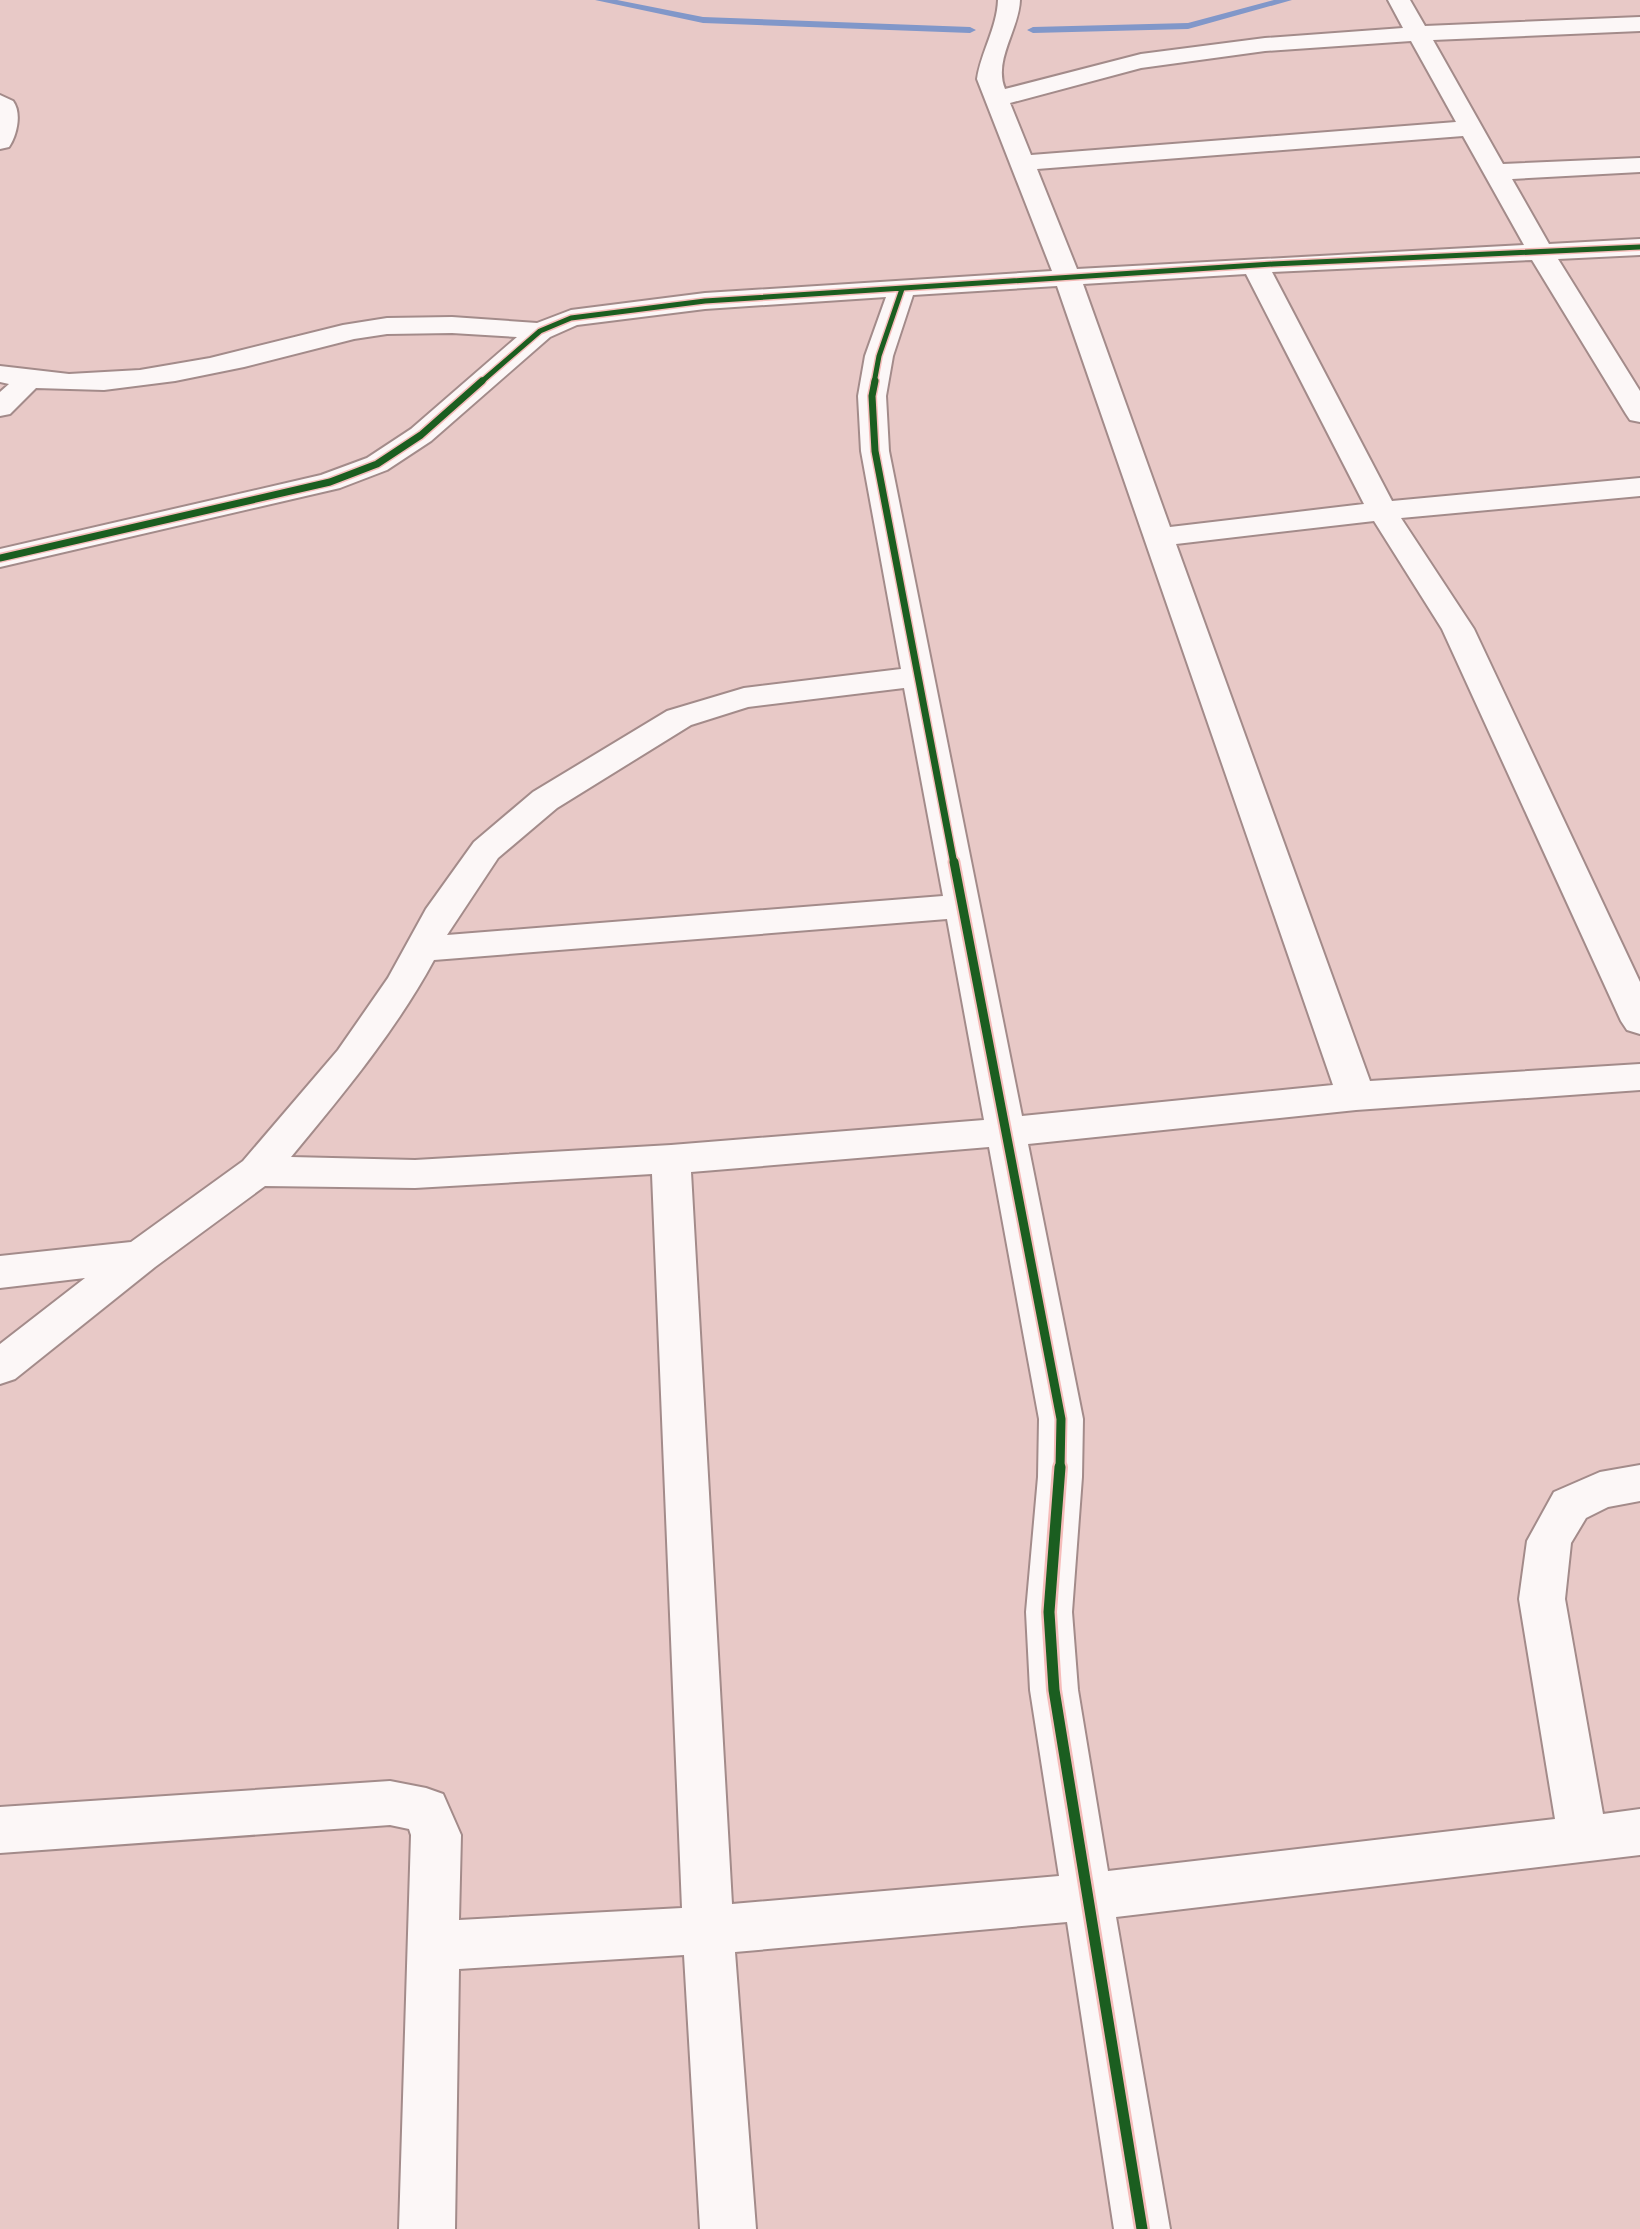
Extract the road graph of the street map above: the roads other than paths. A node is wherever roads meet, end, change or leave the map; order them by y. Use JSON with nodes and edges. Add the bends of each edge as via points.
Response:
{"nodes":[{"id":1,"x":1009,"y":0,"type":"edge"},
{"id":2,"x":1399,"y":0,"type":"edge"},
{"id":3,"x":1640,"y":24,"type":"edge"},
{"id":4,"x":1418,"y":35,"type":"junction"},
{"id":5,"x":997,"y":99,"type":"junction"},
{"id":6,"x":0,"y":102,"type":"edge"},
{"id":7,"x":1471,"y":128,"type":"junction"},
{"id":8,"x":0,"y":142,"type":"edge"},
{"id":9,"x":1022,"y":163,"type":"junction"},
{"id":10,"x":1640,"y":165,"type":"edge"},
{"id":11,"x":1495,"y":172,"type":"junction"},
{"id":12,"x":1640,"y":247,"type":"edge"},
{"id":13,"x":1540,"y":251,"type":"junction"},
{"id":14,"x":1255,"y":265,"type":"junction"},
{"id":15,"x":1068,"y":279,"type":"junction"},
{"id":16,"x":902,"y":289,"type":"junction"},
{"id":17,"x":540,"y":331,"type":"junction"},
{"id":18,"x":0,"y":374,"type":"edge"},
{"id":19,"x":28,"y":380,"type":"junction"},
{"id":20,"x":0,"y":408,"type":"edge"},
{"id":21,"x":1640,"y":414,"type":"edge"},
{"id":22,"x":1640,"y":487,"type":"edge"},
{"id":23,"x":1382,"y":511,"type":"junction"},
{"id":24,"x":1160,"y":537,"type":"junction"},
{"id":25,"x":0,"y":558,"type":"edge"},
{"id":26,"x":917,"y":677,"type":"junction"},
{"id":27,"x":961,"y":906,"type":"junction"},
{"id":28,"x":422,"y":949,"type":"junction"},
{"id":29,"x":1640,"y":1021,"type":"edge"},
{"id":30,"x":1640,"y":1077,"type":"edge"},
{"id":31,"x":1356,"y":1096,"type":"junction"},
{"id":32,"x":1005,"y":1132,"type":"junction"},
{"id":33,"x":671,"y":1159,"type":"junction"},
{"id":34,"x":257,"y":1171,"type":"junction"},
{"id":35,"x":141,"y":1256,"type":"junction"},
{"id":36,"x":0,"y":1272,"type":"edge"},
{"id":37,"x":0,"y":1367,"type":"edge"},
{"id":38,"x":1640,"y":1483,"type":"edge"},
{"id":39,"x":0,"y":1830,"type":"edge"},
{"id":40,"x":1640,"y":1832,"type":"edge"},
{"id":41,"x":1583,"y":1839,"type":"junction"},
{"id":42,"x":1088,"y":1897,"type":"junction"},
{"id":43,"x":708,"y":1930,"type":"junction"},
{"id":44,"x":434,"y":1946,"type":"junction"},
{"id":45,"x":427,"y":2229,"type":"edge"},
{"id":46,"x":728,"y":2229,"type":"edge"},
{"id":47,"x":1142,"y":2229,"type":"edge"}],
"edges":[{"from":1,"to":5,"type":"street","via":[[1010,10],[990,62],[989,79]]},
{"from":2,"to":4,"type":"street"},
{"from":3,"to":4,"type":"street"},
{"from":4,"to":5,"type":"street","via":[[1189,54],[1138,62]]},
{"from":4,"to":7,"type":"street"},
{"from":5,"to":9,"type":"street"},
{"from":6,"to":8,"type":"street","via":[[6,118]]},
{"from":7,"to":9,"type":"street"},
{"from":7,"to":11,"type":"street"},
{"from":9,"to":15,"type":"street"},
{"from":10,"to":11,"type":"street"},
{"from":11,"to":13,"type":"street"},
{"from":12,"to":13,"type":"street"},
{"from":13,"to":14,"type":"street"},
{"from":13,"to":21,"type":"street","via":[[1616,355]]},
{"from":14,"to":15,"type":"street"},
{"from":14,"to":23,"type":"street"},
{"from":15,"to":16,"type":"street"},
{"from":15,"to":24,"type":"street"},
{"from":16,"to":17,"type":"street","via":[[615,311],[572,318]]},
{"from":16,"to":26,"type":"street","via":[[879,356],[872,396],[875,451]]},
{"from":17,"to":19,"type":"street","via":[[459,324],[365,329],[205,369],[105,380]]},
{"from":17,"to":25,"type":"street","via":[[421,435],[377,464],[330,482]]},
{"from":18,"to":19,"type":"street"},
{"from":19,"to":20,"type":"street"},
{"from":22,"to":23,"type":"street"},
{"from":23,"to":24,"type":"street"},
{"from":23,"to":29,"type":"street","via":[[1458,629]]},
{"from":24,"to":31,"type":"street"},
{"from":26,"to":27,"type":"street"},
{"from":26,"to":28,"type":"street","via":[[744,698],[679,718],[545,800],[486,850]]},
{"from":27,"to":28,"type":"street"},
{"from":27,"to":32,"type":"street"},
{"from":28,"to":34,"type":"street","via":[[351,1059]]},
{"from":30,"to":31,"type":"street"},
{"from":31,"to":32,"type":"street"},
{"from":32,"to":33,"type":"street"},
{"from":32,"to":42,"type":"street","via":[[1061,1419],[1050,1625],[1054,1690]]},
{"from":33,"to":34,"type":"street","via":[[415,1174]]},
{"from":33,"to":43,"type":"street"},
{"from":34,"to":35,"type":"street"},
{"from":35,"to":36,"type":"street"},
{"from":35,"to":37,"type":"street"},
{"from":38,"to":41,"type":"street","via":[[1600,1490],[1570,1505],[1549,1541],[1542,1599]]},
{"from":39,"to":44,"type":"street","via":[[390,1803],[426,1810],[436,1835]]},
{"from":40,"to":41,"type":"street"},
{"from":41,"to":42,"type":"street"},
{"from":42,"to":43,"type":"street"},
{"from":42,"to":47,"type":"street"},
{"from":43,"to":44,"type":"street"},
{"from":43,"to":46,"type":"street"},
{"from":44,"to":45,"type":"street"}]}
